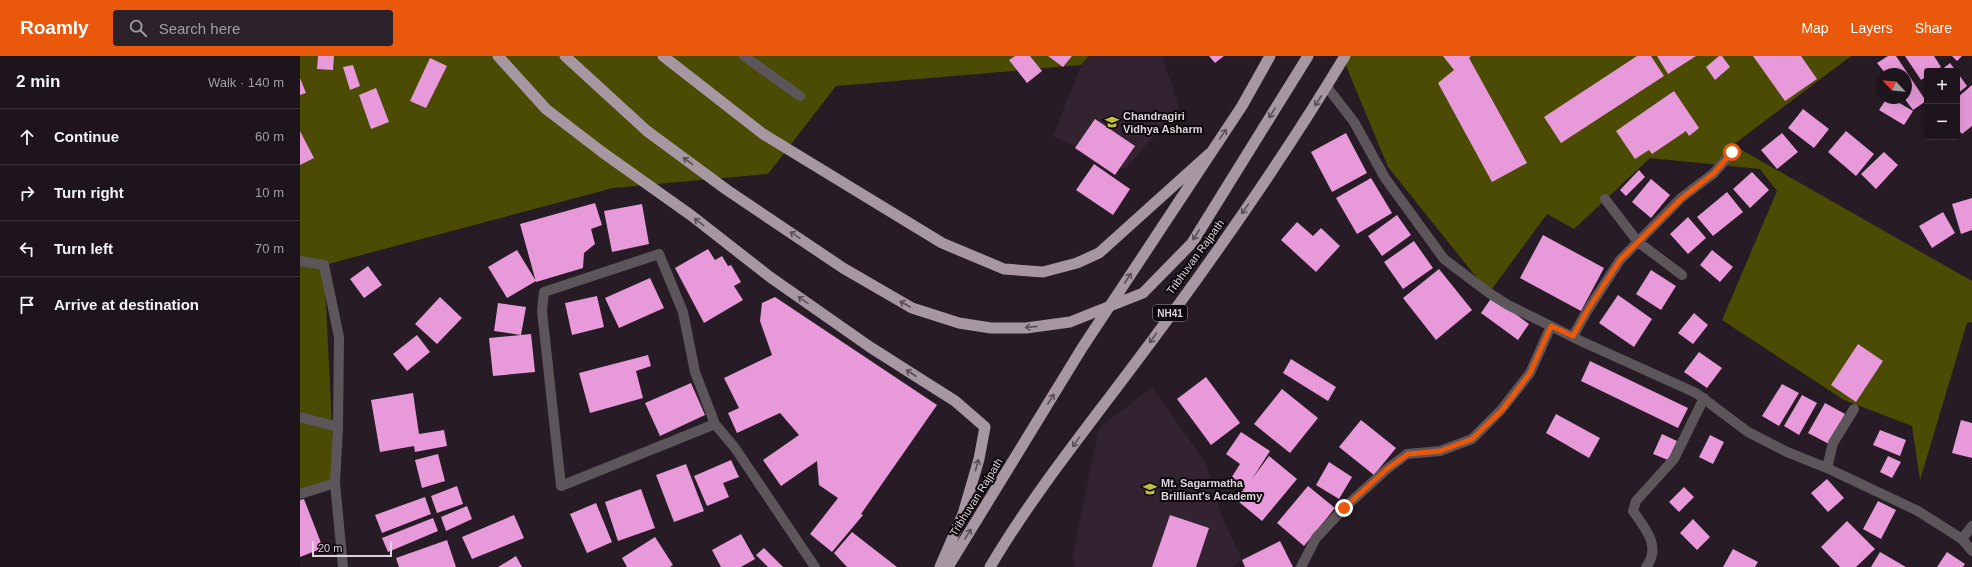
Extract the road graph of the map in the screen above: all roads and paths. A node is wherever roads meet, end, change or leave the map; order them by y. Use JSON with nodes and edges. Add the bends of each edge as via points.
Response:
{"nodes":[{"id":1,"x":498,"y":56,"type":"edge"},
{"id":2,"x":565,"y":56,"type":"edge"},
{"id":3,"x":663,"y":56,"type":"edge"},
{"id":4,"x":744,"y":56,"type":"edge"},
{"id":5,"x":1270,"y":56,"type":"edge"},
{"id":6,"x":1308,"y":56,"type":"edge"},
{"id":7,"x":1345,"y":56,"type":"edge"},
{"id":8,"x":1327,"y":87,"type":"junction"},
{"id":9,"x":800,"y":96,"type":"dead end"},
{"id":10,"x":1732,"y":152,"type":"dead end"},
{"id":11,"x":1208,"y":154,"type":"junction"},
{"id":12,"x":1605,"y":199,"type":"dead end"},
{"id":13,"x":1638,"y":242,"type":"junction"},
{"id":14,"x":300,"y":262,"type":"edge"},
{"id":15,"x":1682,"y":275,"type":"dead end"},
{"id":16,"x":1551,"y":326,"type":"junction"},
{"id":17,"x":1573,"y":336,"type":"junction"},
{"id":18,"x":1704,"y":398,"type":"junction"},
{"id":19,"x":1854,"y":409,"type":"dead end"},
{"id":20,"x":300,"y":417,"type":"edge"},
{"id":21,"x":715,"y":424,"type":"junction"},
{"id":22,"x":338,"y":426,"type":"junction"},
{"id":23,"x":1827,"y":468,"type":"junction"},
{"id":24,"x":335,"y":483,"type":"junction"},
{"id":25,"x":300,"y":494,"type":"edge"},
{"id":26,"x":1972,"y":526,"type":"edge"},
{"id":27,"x":1962,"y":539,"type":"junction"},
{"id":28,"x":1972,"y":551,"type":"edge"},
{"id":29,"x":343,"y":567,"type":"edge"},
{"id":30,"x":815,"y":567,"type":"edge"},
{"id":31,"x":940,"y":567,"type":"edge"},
{"id":32,"x":948,"y":567,"type":"edge"},
{"id":33,"x":990,"y":567,"type":"edge"},
{"id":34,"x":1301,"y":567,"type":"edge"},
{"id":35,"x":1646,"y":567,"type":"edge"}],
"edges":[{"from":31,"to":1,"type":"highway","one_way":true,"via":[[963,514],[985,427],[955,401],[776,281],[692,216],[602,152],[546,109]]},
{"from":6,"to":2,"type":"highway","one_way":true,"via":[[1192,243],[1143,293],[1070,322],[1026,328],[991,328],[959,323],[912,308],[843,268],[727,190],[647,131]]},
{"from":3,"to":11,"type":"highway","via":[[763,134],[942,243],[1004,270],[1043,272],[1077,264],[1099,253]]},
{"from":4,"to":9,"type":"street"},
{"from":11,"to":5,"type":"highway","name":"Tribhuvan Rajpath","one_way":true,"via":[[1242,106]]},
{"from":7,"to":8,"type":"highway","name":"Tribhuvan Rajpath","number":"NH41"},
{"from":8,"to":16,"type":"street","via":[[1354,122],[1385,178],[1444,259],[1508,305]]},
{"from":8,"to":33,"type":"highway","name":"Tribhuvan Rajpath","number":"NH41","one_way":true,"via":[[1276,166],[1083,432]]},
{"from":10,"to":13,"type":"street","via":[[1714,173],[1682,198]]},
{"from":32,"to":11,"type":"highway","name":"Tribhuvan Rajpath","one_way":true,"via":[[1082,348]]},
{"from":12,"to":13,"type":"street"},
{"from":13,"to":15,"type":"street"},
{"from":13,"to":17,"type":"street","via":[[1620,260]]},
{"from":14,"to":22,"type":"street","via":[[324,265],[339,337]]},
{"from":16,"to":17,"type":"street"},
{"from":16,"to":34,"type":"street","via":[[1530,373],[1502,410],[1472,439],[1440,451],[1408,454],[1387,469],[1316,538]]},
{"from":17,"to":18,"type":"street"},
{"from":18,"to":23,"type":"street","via":[[1748,432],[1787,452]]},
{"from":18,"to":35,"type":"street","via":[[1674,459],[1636,501],[1633,511],[1653,544],[1652,560]]},
{"from":19,"to":23,"type":"street","via":[[1833,443]]},
{"from":20,"to":22,"type":"street"},
{"from":21,"to":21,"type":"street","via":[[561,486],[542,311],[544,292],[659,254],[683,312],[695,372]]},
{"from":21,"to":30,"type":"street","via":[[735,448]]},
{"from":22,"to":24,"type":"street"},
{"from":23,"to":27,"type":"street","via":[[1918,511]]},
{"from":24,"to":25,"type":"street"},
{"from":24,"to":29,"type":"street"},
{"from":26,"to":27,"type":"street"},
{"from":27,"to":28,"type":"street"}]}
